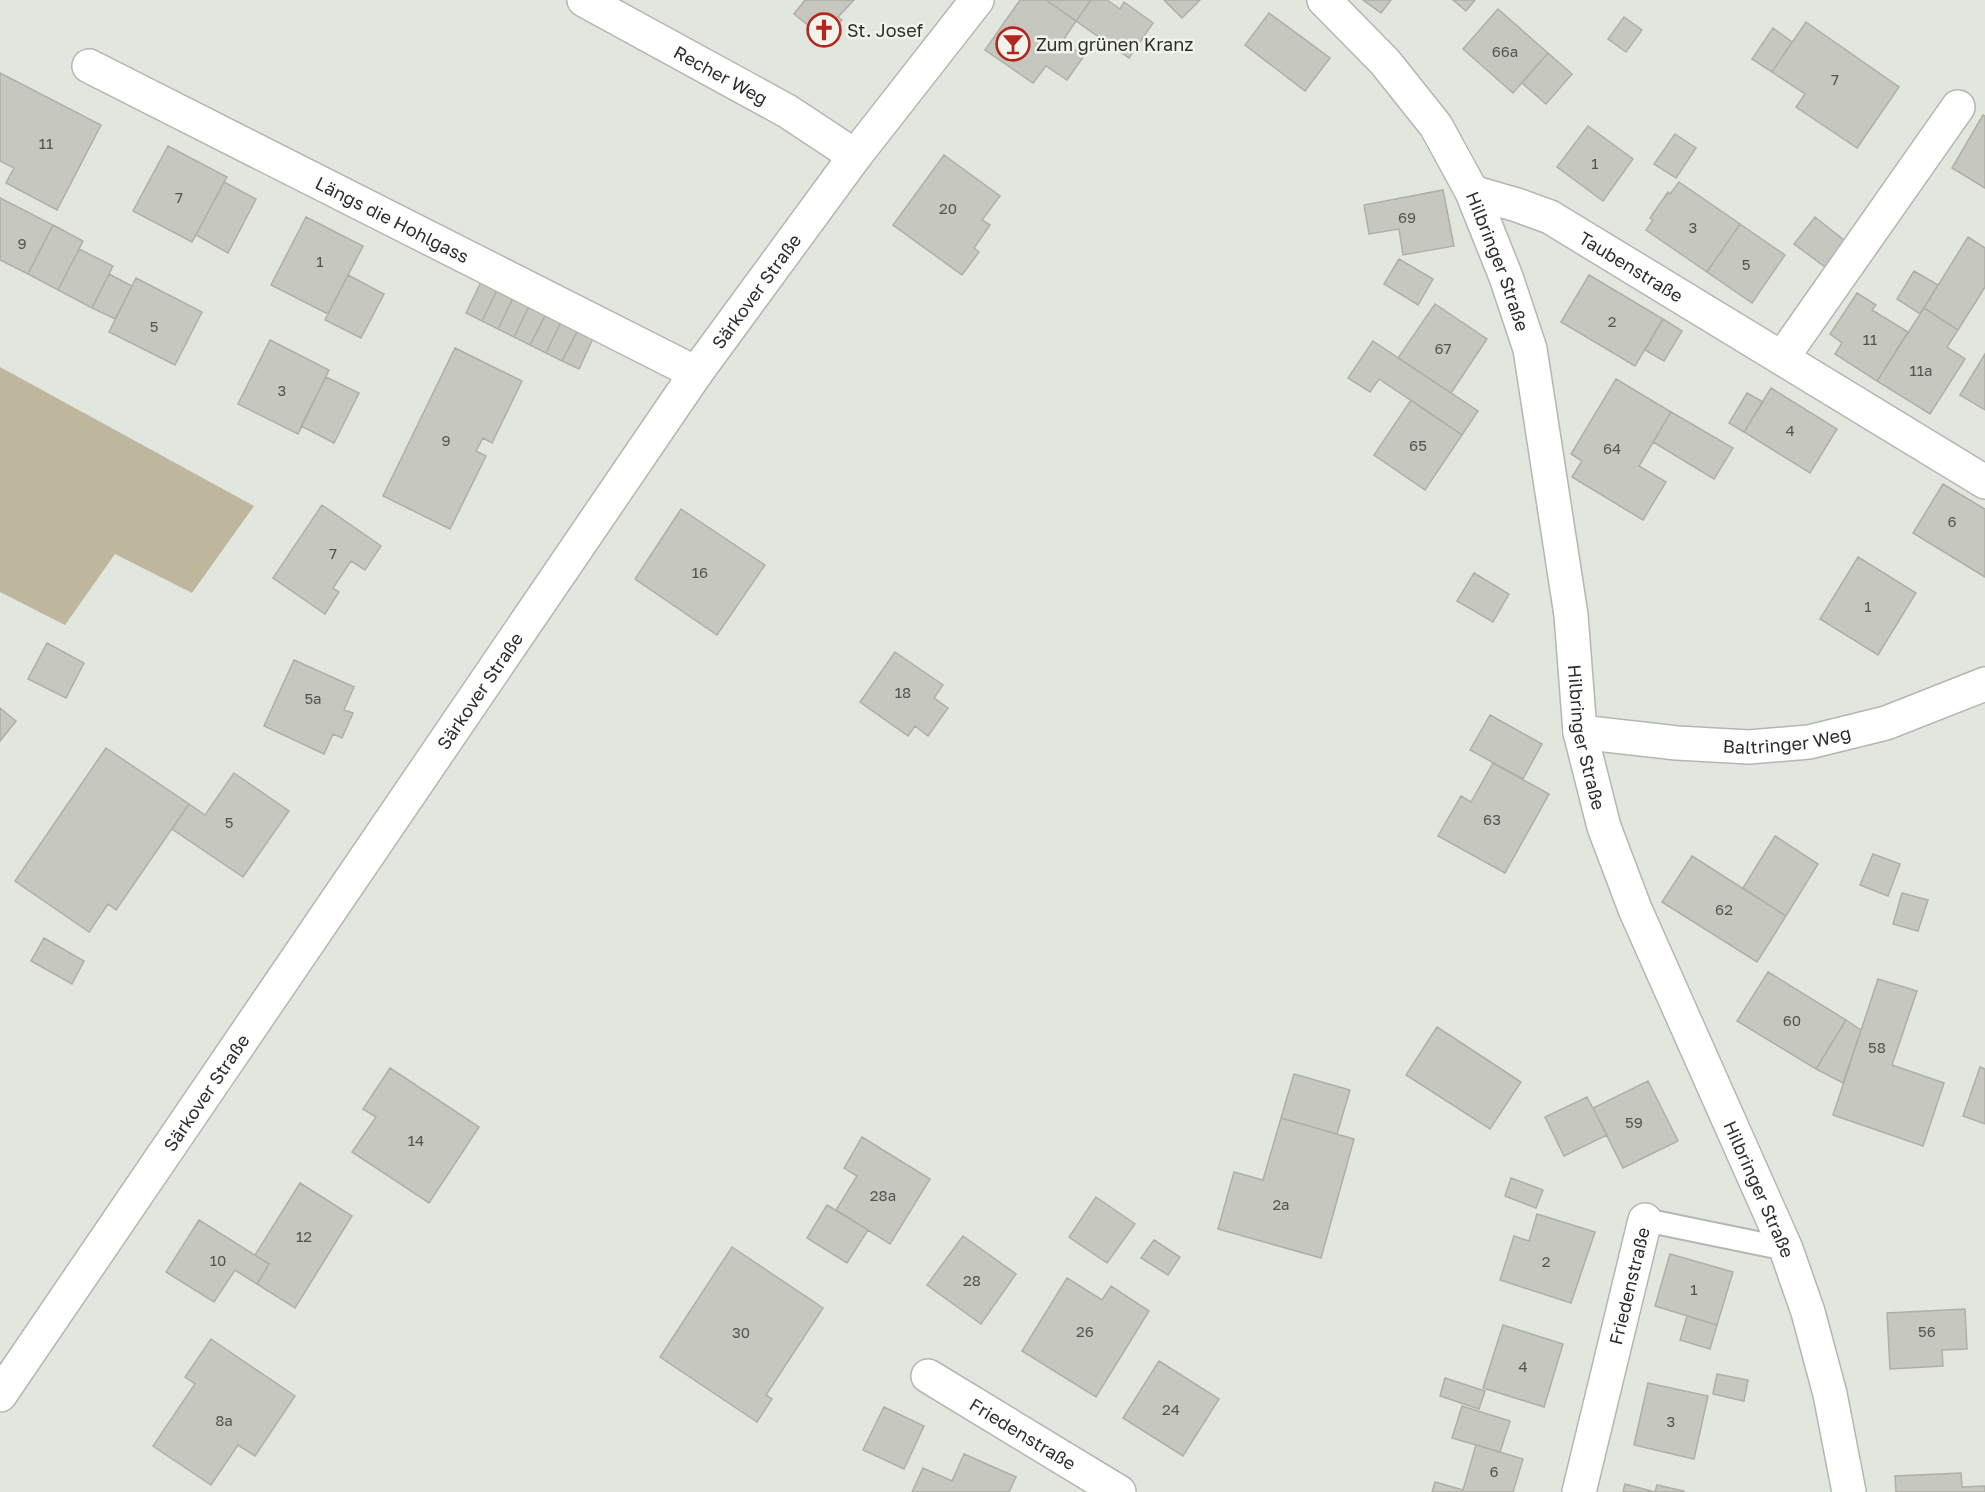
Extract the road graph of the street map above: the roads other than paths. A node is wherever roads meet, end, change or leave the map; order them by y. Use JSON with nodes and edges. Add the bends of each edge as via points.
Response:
{"nodes":[{"id":1,"x":584,"y":0,"type":"edge"},
{"id":2,"x":977,"y":0,"type":"edge"},
{"id":3,"x":1324,"y":0,"type":"edge"},
{"id":4,"x":89,"y":66,"type":"dead end"},
{"id":5,"x":1958,"y":107,"type":"dead end"},
{"id":6,"x":855,"y":156,"type":"junction"},
{"id":7,"x":1472,"y":192,"type":"junction"},
{"id":8,"x":1782,"y":358,"type":"junction"},
{"id":9,"x":696,"y":373,"type":"junction"},
{"id":10,"x":1985,"y":482,"type":"edge"},
{"id":11,"x":1985,"y":684,"type":"edge"},
{"id":12,"x":1580,"y":732,"type":"junction"},
{"id":13,"x":1645,"y":1220,"type":"joint"},
{"id":14,"x":1786,"y":1249,"type":"junction"},
{"id":15,"x":928,"y":1376,"type":"dead end"},
{"id":16,"x":0,"y":1395,"type":"edge"},
{"id":17,"x":1103,"y":1488,"type":"edge"},
{"id":18,"x":1579,"y":1492,"type":"edge"},
{"id":19,"x":1849,"y":1492,"type":"edge"}],
"edges":[{"from":1,"to":6,"type":"street","name":"Recher Weg","via":[[787,111]]},
{"from":2,"to":6,"type":"street","name":"Särkover Straße"},
{"from":3,"to":7,"type":"street","name":"Hilbringer Straße","via":[[1385,62],[1436,126]]},
{"from":4,"to":9,"type":"street","name":"Längs die Hohlgass"},
{"from":5,"to":8,"type":"street"},
{"from":6,"to":9,"type":"street","name":"Särkover Straße"},
{"from":7,"to":8,"type":"street","name":"Taubenstraße","via":[[1550,217]]},
{"from":7,"to":12,"type":"street","name":"Hilbringer Straße","via":[[1530,349],[1571,615]]},
{"from":8,"to":10,"type":"street","name":"Taubenstraße"},
{"from":9,"to":16,"type":"street","name":"Särkover Straße"},
{"from":11,"to":12,"type":"street","name":"Baltringer Weg","via":[[1886,723],[1809,742],[1749,747]]},
{"from":12,"to":14,"type":"street","name":"Hilbringer Straße","via":[[1604,827],[1635,909]]},
{"from":13,"to":14,"type":"lane","name":"Friedenstraße"},
{"from":13,"to":18,"type":"street","name":"Friedenstraße"},
{"from":14,"to":19,"type":"street","name":"Hilbringer Straße","via":[[1830,1394]]},
{"from":15,"to":17,"type":"street","name":"Friedenstraße"}]}
